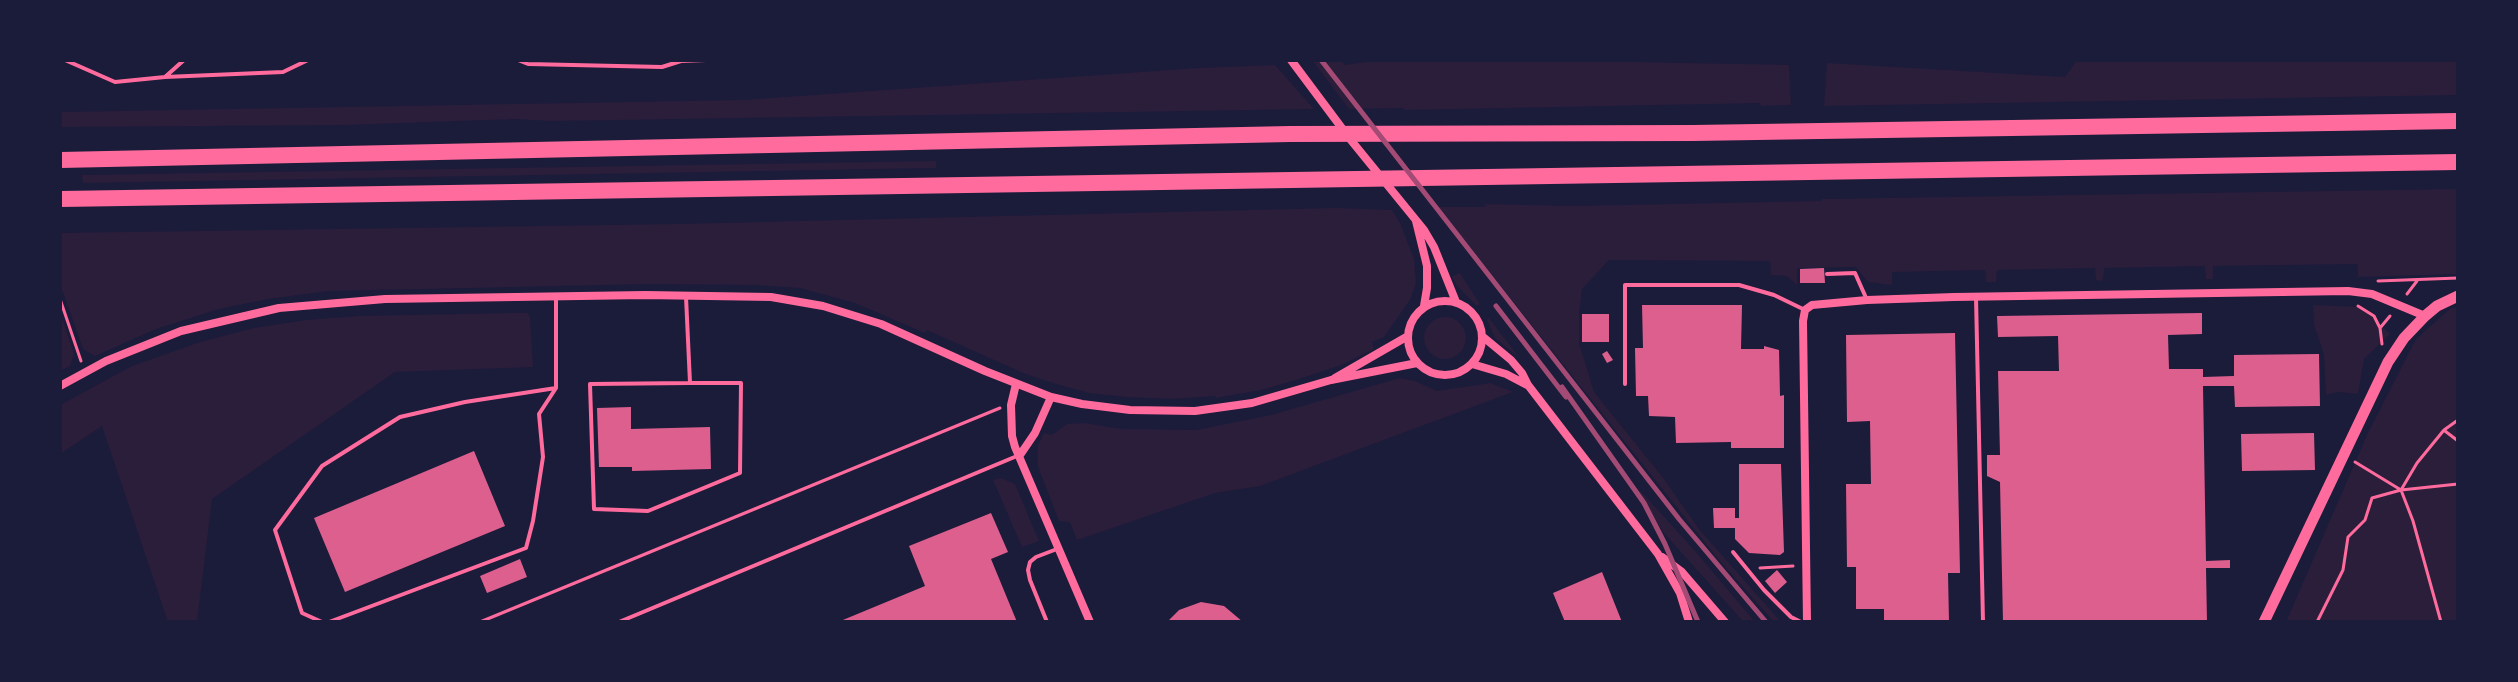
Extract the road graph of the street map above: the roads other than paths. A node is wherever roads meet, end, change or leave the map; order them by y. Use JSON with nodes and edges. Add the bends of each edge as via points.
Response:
{"nodes":[{"id":1,"x":65,"y":60,"type":"edge"},
{"id":2,"x":184,"y":60,"type":"edge"},
{"id":3,"x":308,"y":60,"type":"edge"},
{"id":4,"x":518,"y":60,"type":"edge"},
{"id":5,"x":706,"y":60,"type":"edge"},
{"id":6,"x":1291,"y":60,"type":"edge"},
{"id":7,"x":165,"y":77,"type":"junction"},
{"id":8,"x":2458,"y":121,"type":"edge"},
{"id":9,"x":60,"y":160,"type":"edge"},
{"id":10,"x":2458,"y":162,"type":"edge"},
{"id":11,"x":60,"y":199,"type":"edge"},
{"id":12,"x":1416,"y":221,"type":"junction"},
{"id":13,"x":1827,"y":274,"type":"dead end"},
{"id":14,"x":686,"y":294,"type":"junction"},
{"id":15,"x":2458,"y":296,"type":"edge"},
{"id":16,"x":556,"y":297,"type":"junction"},
{"id":17,"x":1976,"y":297,"type":"junction"},
{"id":18,"x":1867,"y":300,"type":"junction"},
{"id":19,"x":1456,"y":302,"type":"junction"},
{"id":20,"x":1424,"y":306,"type":"junction"},
{"id":21,"x":1805,"y":310,"type":"junction"},
{"id":22,"x":2425,"y":316,"type":"junction"},
{"id":23,"x":1408,"y":336,"type":"junction"},
{"id":24,"x":1482,"y":336,"type":"junction"},
{"id":25,"x":1417,"y":363,"type":"junction"},
{"id":26,"x":1472,"y":364,"type":"junction"},
{"id":27,"x":1331,"y":380,"type":"junction"},
{"id":28,"x":690,"y":383,"type":"junction"},
{"id":29,"x":1016,"y":384,"type":"junction"},
{"id":30,"x":1625,"y":384,"type":"dead end"},
{"id":31,"x":1528,"y":385,"type":"junction"},
{"id":32,"x":60,"y":386,"type":"edge"},
{"id":33,"x":556,"y":388,"type":"junction"},
{"id":34,"x":1051,"y":397,"type":"junction"},
{"id":35,"x":1020,"y":455,"type":"junction"},
{"id":36,"x":1059,"y":548,"type":"junction"},
{"id":37,"x":1733,"y":552,"type":"dead end"},
{"id":38,"x":1658,"y":554,"type":"junction"},
{"id":39,"x":322,"y":622,"type":"edge"},
{"id":40,"x":329,"y":622,"type":"edge"},
{"id":41,"x":619,"y":622,"type":"edge"},
{"id":42,"x":1047,"y":622,"type":"edge"},
{"id":43,"x":1090,"y":622,"type":"edge"},
{"id":44,"x":1689,"y":622,"type":"edge"},
{"id":45,"x":1725,"y":622,"type":"edge"},
{"id":46,"x":1804,"y":622,"type":"edge"},
{"id":47,"x":1983,"y":622,"type":"edge"},
{"id":48,"x":2264,"y":622,"type":"edge"}],
"edges":[{"from":1,"to":7,"type":"lane","via":[[115,82]]},
{"from":2,"to":7,"type":"lane"},
{"from":3,"to":7,"type":"lane","via":[[283,72]]},
{"from":4,"to":5,"type":"lane","via":[[662,67]]},
{"from":6,"to":12,"type":"street"},
{"from":8,"to":9,"type":"highway","via":[[1290,134]]},
{"from":10,"to":11,"type":"highway"},
{"from":12,"to":19,"type":"street","via":[[1434,247]]},
{"from":12,"to":20,"type":"street","via":[[1427,266]]},
{"from":13,"to":18,"type":"lane","via":[[1855,273]]},
{"from":14,"to":16,"type":"street"},
{"from":14,"to":28,"type":"lane"},
{"from":14,"to":29,"type":"street","via":[[771,297],[823,306],[881,324]]},
{"from":15,"to":22,"type":"street"},
{"from":16,"to":32,"type":"street","via":[[374,300],[279,308],[181,331]]},
{"from":16,"to":33,"type":"lane"},
{"from":17,"to":18,"type":"street"},
{"from":17,"to":22,"type":"street","via":[[2348,291],[2372,294]]},
{"from":17,"to":47,"type":"lane"},
{"from":18,"to":21,"type":"street"},
{"from":19,"to":20,"type":"street"},
{"from":19,"to":24,"type":"street","via":[[1477,319]]},
{"from":20,"to":23,"type":"street"},
{"from":21,"to":30,"type":"lane","via":[[1739,285],[1625,285]]},
{"from":21,"to":46,"type":"street"},
{"from":22,"to":48,"type":"street","via":[[2388,362]]},
{"from":23,"to":25,"type":"street"},
{"from":23,"to":27,"type":"street"},
{"from":24,"to":26,"type":"street"},
{"from":24,"to":31,"type":"street","via":[[1511,360]]},
{"from":25,"to":26,"type":"street","via":[[1438,375]]},
{"from":25,"to":27,"type":"street"},
{"from":26,"to":31,"type":"street"},
{"from":27,"to":34,"type":"street","via":[[1252,403],[1195,411],[1108,408]]},
{"from":28,"to":28,"type":"lane","via":[[741,383],[740,473],[648,511],[594,509],[590,384]]},
{"from":29,"to":34,"type":"street"},
{"from":29,"to":35,"type":"street","via":[[1012,436]]},
{"from":31,"to":38,"type":"street"},
{"from":33,"to":39,"type":"lane","via":[[400,417],[322,466],[275,530],[302,613]]},
{"from":33,"to":40,"type":"lane","via":[[539,414],[543,457],[526,548]]},
{"from":34,"to":35,"type":"street"},
{"from":35,"to":36,"type":"street"},
{"from":35,"to":41,"type":"lane"},
{"from":36,"to":42,"type":"lane","via":[[1036,557],[1028,570]]},
{"from":36,"to":43,"type":"street"},
{"from":37,"to":46,"type":"lane","via":[[1791,617]]},
{"from":38,"to":44,"type":"street"},
{"from":38,"to":45,"type":"street","via":[[1682,572]]}]}
